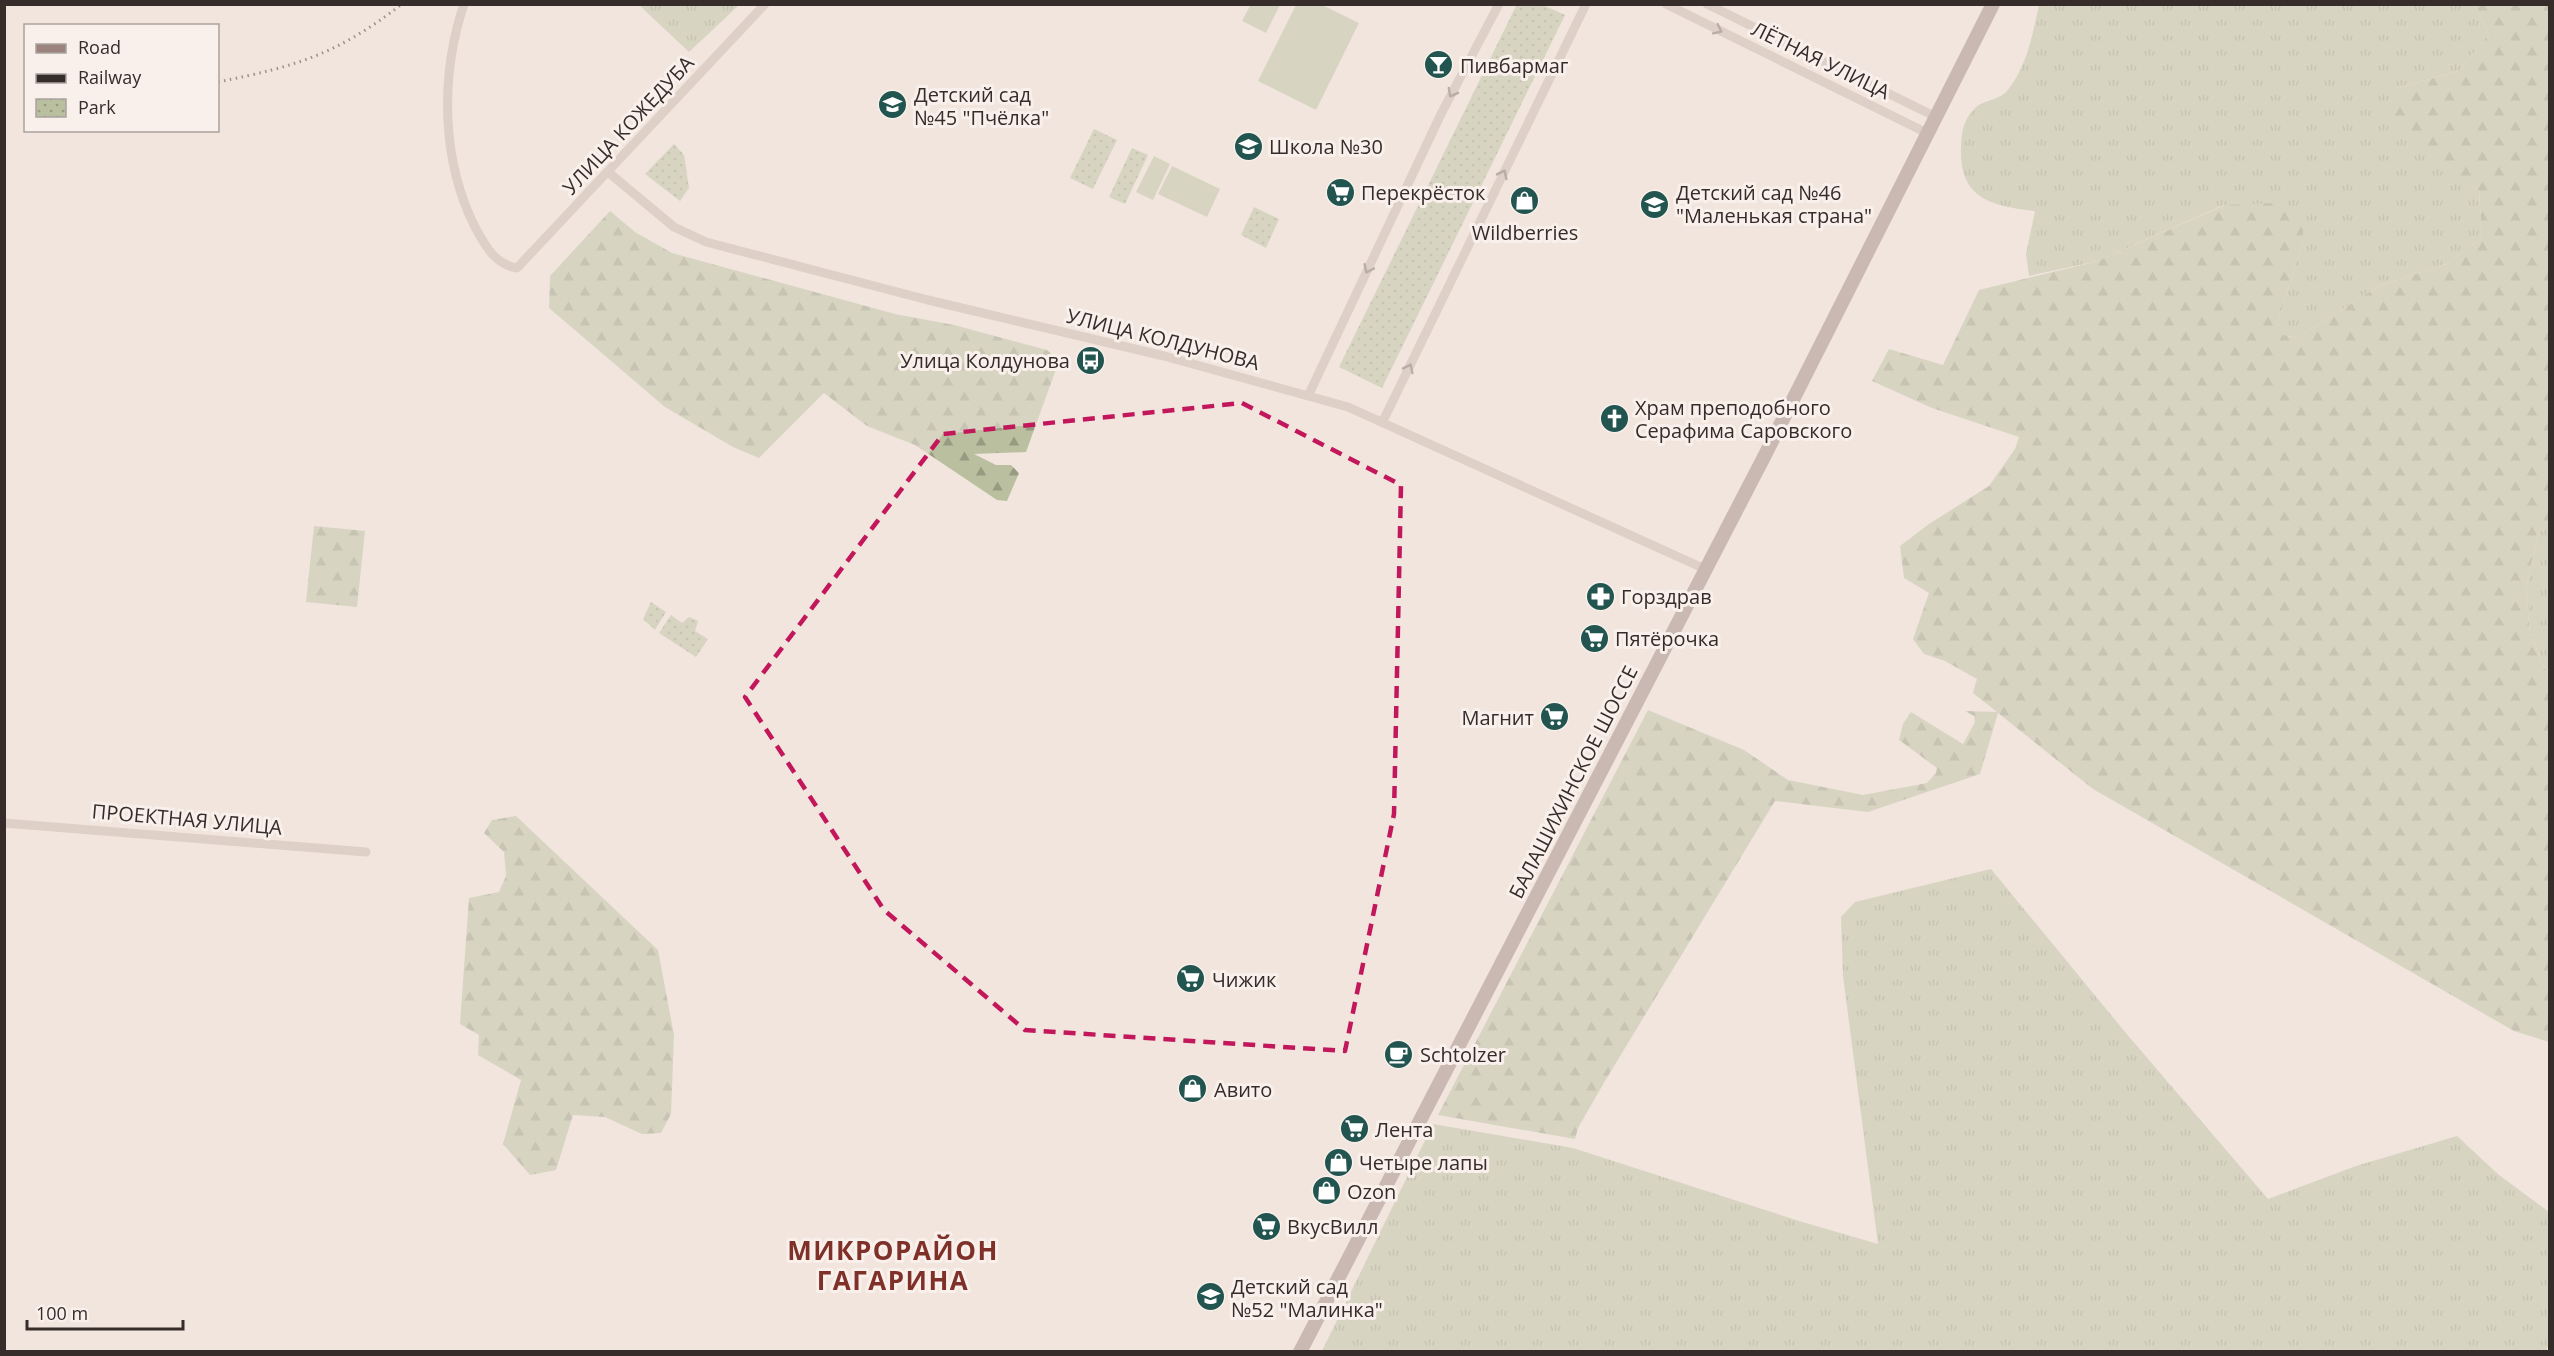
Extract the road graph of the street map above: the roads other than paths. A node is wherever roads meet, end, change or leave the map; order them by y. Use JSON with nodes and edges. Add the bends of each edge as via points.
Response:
{"nodes":[{"id":1,"x":464,"y":4,"type":"edge"},
{"id":2,"x":765,"y":4,"type":"edge"},
{"id":3,"x":1499,"y":4,"type":"edge"},
{"id":4,"x":1586,"y":4,"type":"edge"},
{"id":5,"x":1666,"y":4,"type":"edge"},
{"id":6,"x":1707,"y":4,"type":"edge"},
{"id":7,"x":1993,"y":4,"type":"edge"},
{"id":8,"x":1936,"y":117,"type":"junction"},
{"id":9,"x":1927,"y":133,"type":"junction"},
{"id":10,"x":608,"y":172,"type":"junction"},
{"id":11,"x":1309,"y":394,"type":"junction"},
{"id":12,"x":1383,"y":421,"type":"junction"},
{"id":13,"x":1705,"y":569,"type":"junction"},
{"id":14,"x":4,"y":823,"type":"edge"},
{"id":15,"x":366,"y":852,"type":"dead end"},
{"id":16,"x":1300,"y":1352,"type":"edge"}],
"edges":[{"from":1,"to":10,"type":"street","name":"УЛИЦА КОЖЕДУБА","via":[[449,78],[453,161],[468,212],[492,256],[517,268]]},
{"from":2,"to":10,"type":"street","name":"УЛИЦА КОЖЕДУБА"},
{"from":3,"to":11,"type":"street","one_way":true,"via":[[1441,114]]},
{"from":12,"to":4,"type":"street","one_way":true},
{"from":5,"to":9,"type":"street","name":"ЛЁТНАЯ УЛИЦА","one_way":true},
{"from":6,"to":8,"type":"street","name":"ЛЁТНАЯ УЛИЦА"},
{"from":7,"to":8,"type":"main road","name":"БАЛАШИХИНСКОЕ ШОССЕ"},
{"from":8,"to":9,"type":"main road","name":"БАЛАШИХИНСКОЕ ШОССЕ"},
{"from":9,"to":13,"type":"main road","name":"БАЛАШИХИНСКОЕ ШОССЕ"},
{"from":10,"to":11,"type":"street","name":"УЛИЦА КОЛДУНОВА","via":[[674,227],[706,242]]},
{"from":11,"to":12,"type":"street","name":"УЛИЦА КОЛДУНОВА"},
{"from":12,"to":13,"type":"street","name":"УЛИЦА КОЛДУНОВА"},
{"from":13,"to":16,"type":"main road","name":"БАЛАШИХИНСКОЕ ШОССЕ"},
{"from":14,"to":15,"type":"street","name":"ПРОЕКТНАЯ УЛИЦА"}]}
